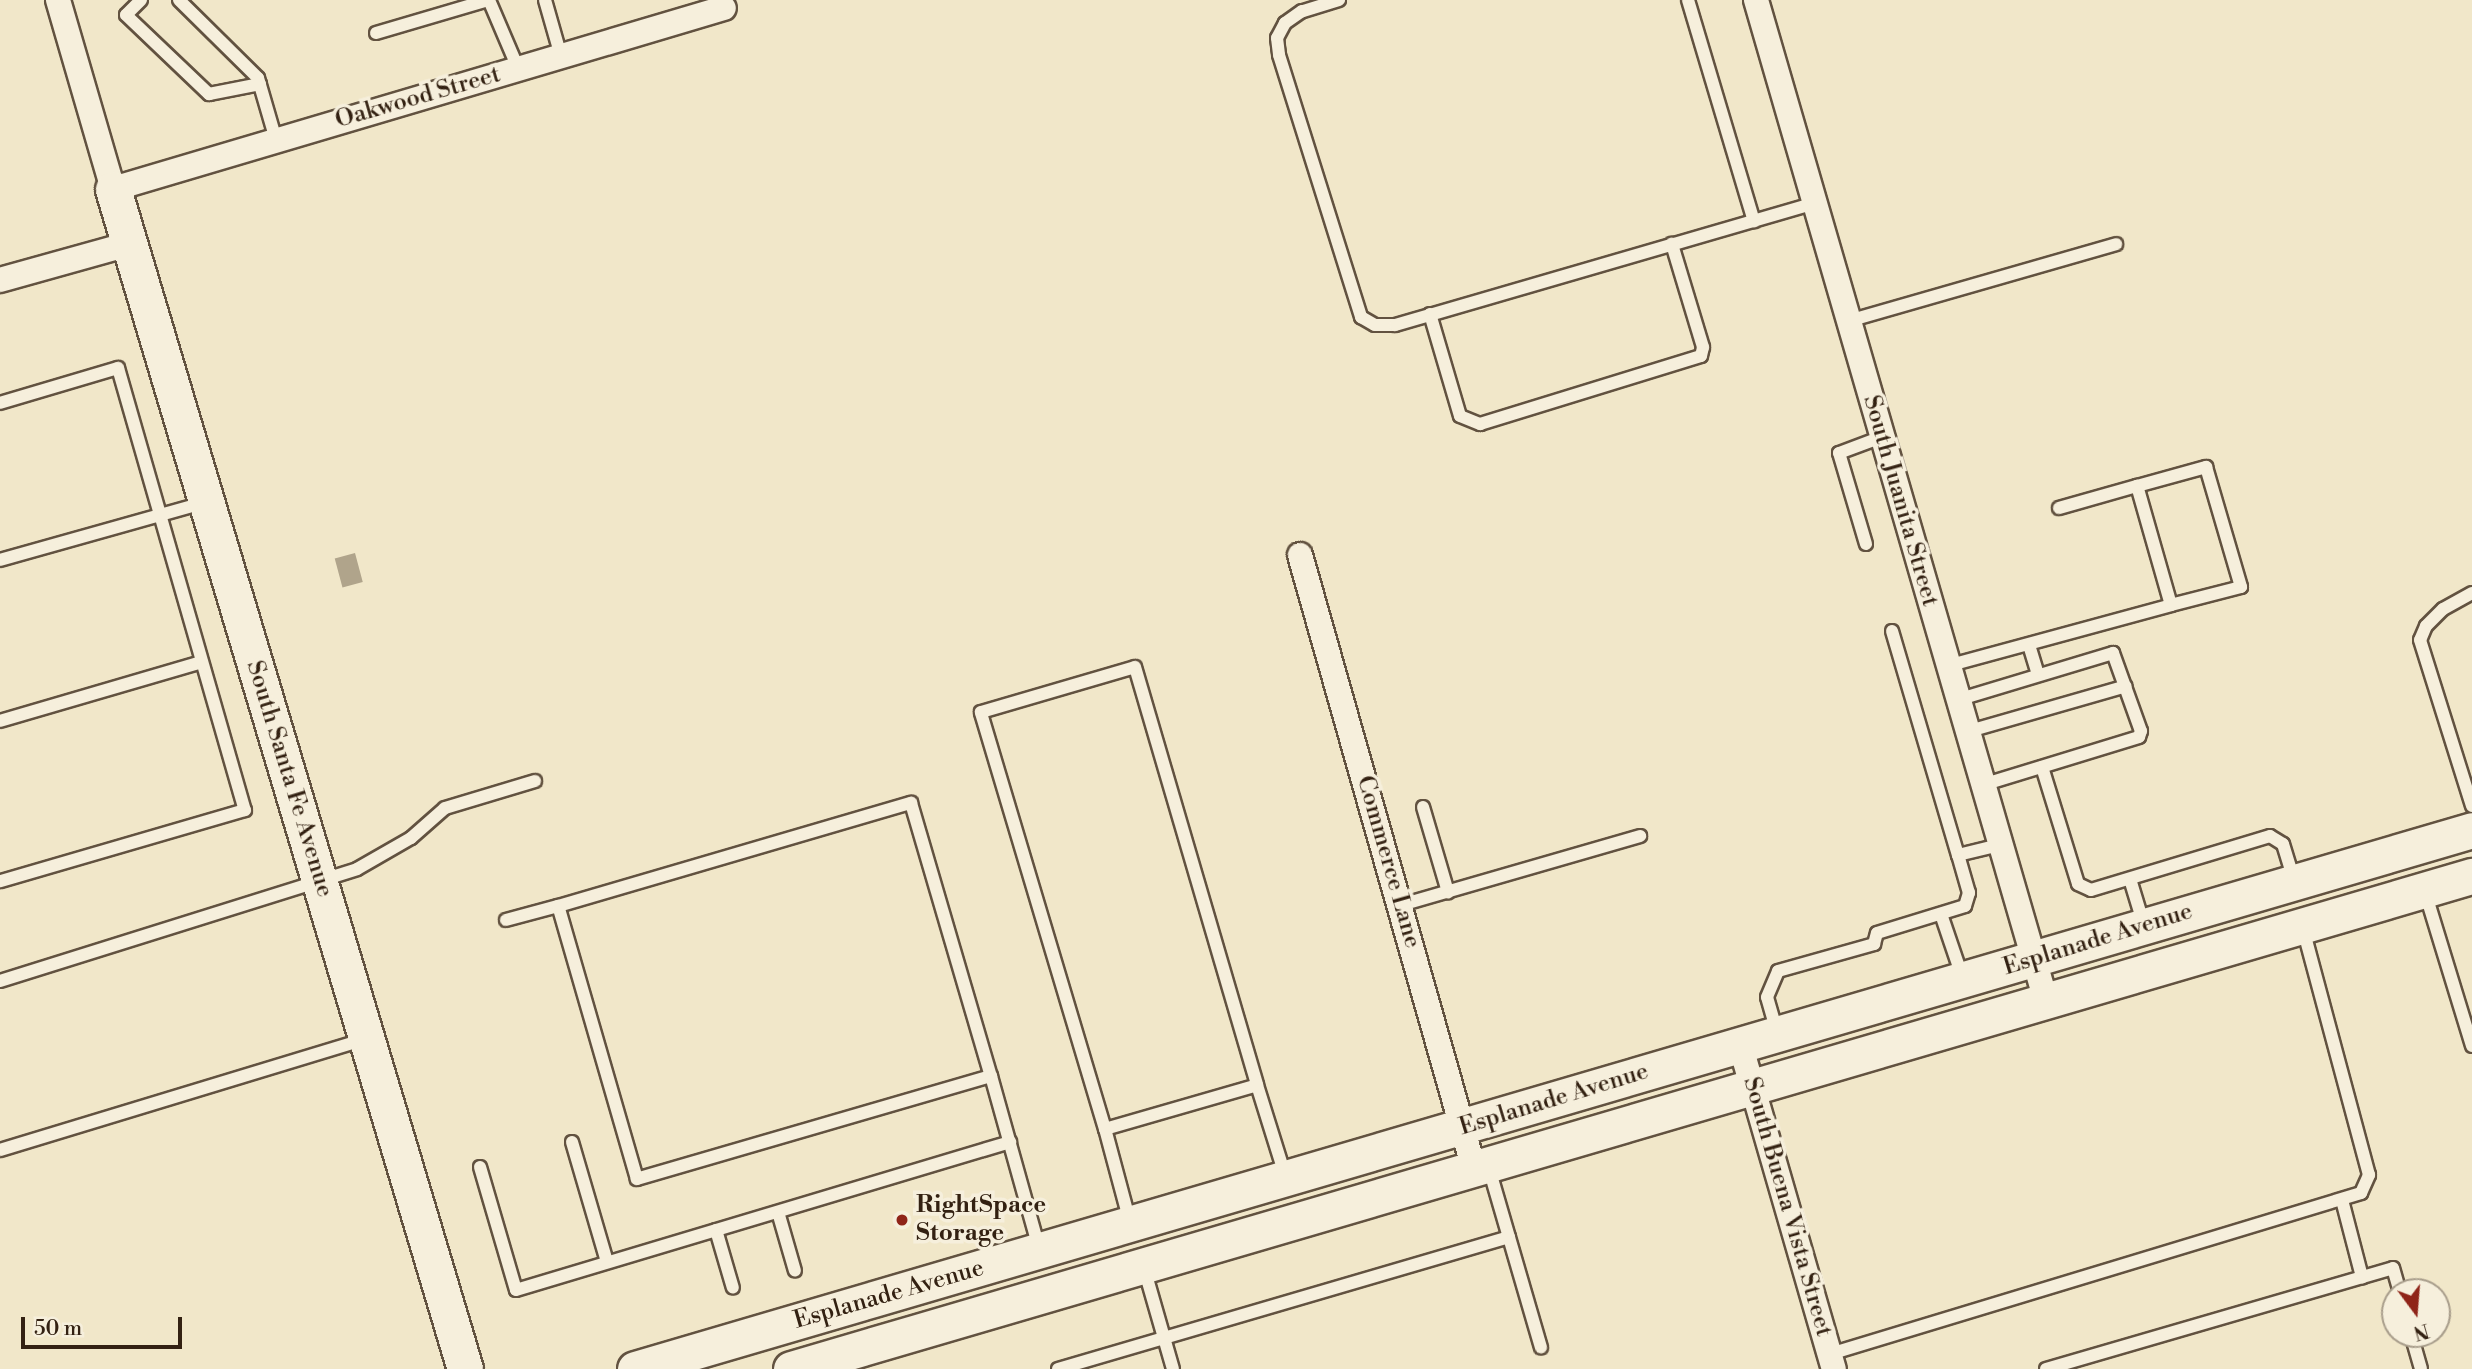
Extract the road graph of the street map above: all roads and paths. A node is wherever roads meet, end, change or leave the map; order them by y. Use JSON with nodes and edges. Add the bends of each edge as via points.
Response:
{"nodes":[{"id":1,"x":58,"y":0,"type":"edge"},
{"id":2,"x":141,"y":0,"type":"edge"},
{"id":3,"x":179,"y":0,"type":"edge"},
{"id":4,"x":488,"y":0,"type":"edge"},
{"id":5,"x":545,"y":0,"type":"edge"},
{"id":6,"x":1339,"y":0,"type":"edge"},
{"id":7,"x":1688,"y":0,"type":"edge"},
{"id":8,"x":1760,"y":1,"type":"edge"},
{"id":9,"x":724,"y":8,"type":"dead end"},
{"id":10,"x":376,"y":33,"type":"dead end"},
{"id":11,"x":561,"y":56,"type":"junction"},
{"id":12,"x":518,"y":68,"type":"junction"},
{"id":13,"x":260,"y":84,"type":"junction"},
{"id":14,"x":276,"y":140,"type":"junction"},
{"id":15,"x":113,"y":189,"type":"junction"},
{"id":16,"x":1814,"y":203,"type":"junction"},
{"id":17,"x":1755,"y":220,"type":"junction"},
{"id":18,"x":129,"y":244,"type":"junction"},
{"id":19,"x":1672,"y":244,"type":"junction"},
{"id":20,"x":2116,"y":244,"type":"dead end"},
{"id":21,"x":0,"y":281,"type":"edge"},
{"id":22,"x":1430,"y":314,"type":"junction"},
{"id":23,"x":1849,"y":321,"type":"junction"},
{"id":24,"x":0,"y":403,"type":"edge"},
{"id":25,"x":1882,"y":437,"type":"junction"},
{"id":26,"x":2137,"y":486,"type":"junction"},
{"id":27,"x":206,"y":502,"type":"junction"},
{"id":28,"x":2059,"y":508,"type":"dead end"},
{"id":29,"x":159,"y":516,"type":"junction"},
{"id":30,"x":1866,"y":544,"type":"dead end"},
{"id":31,"x":1300,"y":555,"type":"dead end"},
{"id":32,"x":0,"y":560,"type":"edge"},
{"id":33,"x":2472,"y":593,"type":"edge"},
{"id":34,"x":2171,"y":605,"type":"junction"},
{"id":35,"x":1892,"y":631,"type":"dead end"},
{"id":36,"x":2029,"y":645,"type":"junction"},
{"id":37,"x":202,"y":662,"type":"junction"},
{"id":38,"x":1947,"y":666,"type":"junction"},
{"id":39,"x":2038,"y":676,"type":"junction"},
{"id":40,"x":2126,"y":686,"type":"junction"},
{"id":41,"x":1957,"y":700,"type":"junction"},
{"id":42,"x":0,"y":721,"type":"edge"},
{"id":43,"x":1966,"y":732,"type":"junction"},
{"id":44,"x":2042,"y":767,"type":"junction"},
{"id":45,"x":535,"y":781,"type":"dead end"},
{"id":46,"x":1982,"y":785,"type":"junction"},
{"id":47,"x":2472,"y":806,"type":"edge"},
{"id":48,"x":1423,"y":807,"type":"dead end"},
{"id":49,"x":2472,"y":830,"type":"edge"},
{"id":50,"x":1640,"y":836,"type":"dead end"},
{"id":51,"x":1999,"y":845,"type":"junction"},
{"id":52,"x":1958,"y":855,"type":"junction"},
{"id":53,"x":2472,"y":876,"type":"edge"},
{"id":54,"x":2130,"y":879,"type":"junction"},
{"id":55,"x":0,"y":881,"type":"edge"},
{"id":56,"x":320,"y":881,"type":"junction"},
{"id":57,"x":2294,"y":882,"type":"junction"},
{"id":58,"x":2424,"y":890,"type":"junction"},
{"id":59,"x":1448,"y":892,"type":"junction"},
{"id":60,"x":1401,"y":905,"type":"junction"},
{"id":61,"x":558,"y":906,"type":"junction"},
{"id":62,"x":1941,"y":914,"type":"junction"},
{"id":63,"x":506,"y":920,"type":"dead end"},
{"id":64,"x":2302,"y":926,"type":"junction"},
{"id":65,"x":2144,"y":927,"type":"junction"},
{"id":66,"x":2032,"y":960,"type":"junction"},
{"id":67,"x":1963,"y":980,"type":"junction"},
{"id":68,"x":0,"y":981,"type":"edge"},
{"id":69,"x":2046,"y":1001,"type":"junction"},
{"id":70,"x":1777,"y":1033,"type":"junction"},
{"id":71,"x":366,"y":1039,"type":"junction"},
{"id":72,"x":1740,"y":1044,"type":"junction"},
{"id":73,"x":2472,"y":1046,"type":"edge"},
{"id":74,"x":991,"y":1076,"type":"junction"},
{"id":75,"x":1257,"y":1085,"type":"junction"},
{"id":76,"x":1754,"y":1088,"type":"junction"},
{"id":77,"x":1463,"y":1127,"type":"junction"},
{"id":78,"x":1105,"y":1129,"type":"junction"},
{"id":79,"x":572,"y":1142,"type":"dead end"},
{"id":80,"x":1010,"y":1142,"type":"junction"},
{"id":81,"x":0,"y":1150,"type":"edge"},
{"id":82,"x":480,"y":1167,"type":"dead end"},
{"id":83,"x":1481,"y":1167,"type":"junction"},
{"id":84,"x":1286,"y":1179,"type":"junction"},
{"id":85,"x":2342,"y":1200,"type":"junction"},
{"id":86,"x":778,"y":1212,"type":"junction"},
{"id":87,"x":1130,"y":1224,"type":"junction"},
{"id":88,"x":716,"y":1230,"type":"junction"},
{"id":89,"x":1509,"y":1237,"type":"junction"},
{"id":90,"x":1040,"y":1251,"type":"junction"},
{"id":91,"x":607,"y":1262,"type":"junction"},
{"id":92,"x":1144,"y":1266,"type":"junction"},
{"id":93,"x":795,"y":1271,"type":"dead end"},
{"id":94,"x":2362,"y":1277,"type":"junction"},
{"id":95,"x":2396,"y":1278,"type":"edge"},
{"id":96,"x":733,"y":1288,"type":"dead end"},
{"id":97,"x":906,"y":1290,"type":"junction"},
{"id":98,"x":917,"y":1332,"type":"junction"},
{"id":99,"x":1164,"y":1338,"type":"junction"},
{"id":100,"x":1541,"y":1347,"type":"dead end"},
{"id":101,"x":2416,"y":1348,"type":"edge"},
{"id":102,"x":1832,"y":1361,"type":"edge"},
{"id":103,"x":465,"y":1369,"type":"edge"},
{"id":104,"x":635,"y":1369,"type":"edge"},
{"id":105,"x":791,"y":1369,"type":"edge"},
{"id":106,"x":1058,"y":1369,"type":"edge"},
{"id":107,"x":1173,"y":1369,"type":"edge"},
{"id":108,"x":2046,"y":1369,"type":"edge"},
{"id":109,"x":2421,"y":1369,"type":"edge"}],
"edges":[{"from":1,"to":15,"type":"street"},
{"from":2,"to":13,"type":"lane","via":[[126,15],[209,94]]},
{"from":3,"to":13,"type":"lane"},
{"from":4,"to":10,"type":"lane"},
{"from":4,"to":12,"type":"lane"},
{"from":5,"to":11,"type":"lane"},
{"from":6,"to":22,"type":"lane","via":[[1302,11],[1286,23],[1277,38],[1279,55],[1361,317],[1375,325],[1395,325]]},
{"from":7,"to":17,"type":"lane"},
{"from":8,"to":16,"type":"street","name":"South Juanita Street"},
{"from":9,"to":11,"type":"street","name":"Oakwood Street"},
{"from":11,"to":12,"type":"street","name":"Oakwood Street"},
{"from":12,"to":14,"type":"street","name":"Oakwood Street"},
{"from":13,"to":14,"type":"lane"},
{"from":14,"to":15,"type":"street","name":"Oakwood Street"},
{"from":15,"to":18,"type":"main road","name":"South Santa Fe Avenue"},
{"from":16,"to":17,"type":"lane"},
{"from":16,"to":23,"type":"street","name":"South Juanita Street"},
{"from":17,"to":19,"type":"lane"},
{"from":18,"to":21,"type":"street"},
{"from":18,"to":27,"type":"main road","name":"South Santa Fe Avenue"},
{"from":19,"to":22,"type":"lane"},
{"from":19,"to":22,"type":"lane","via":[[1703,348],[1701,355],[1480,424],[1460,416]]},
{"from":20,"to":23,"type":"lane"},
{"from":23,"to":25,"type":"street","name":"South Juanita Street"},
{"from":24,"to":29,"type":"lane","via":[[118,368]]},
{"from":25,"to":30,"type":"lane","via":[[1839,453]]},
{"from":25,"to":38,"type":"street","name":"South Juanita Street"},
{"from":26,"to":28,"type":"lane"},
{"from":26,"to":34,"type":"lane"},
{"from":26,"to":34,"type":"lane","via":[[2206,467],[2241,587]]},
{"from":27,"to":29,"type":"lane"},
{"from":27,"to":56,"type":"main road","name":"South Santa Fe Avenue"},
{"from":29,"to":32,"type":"lane"},
{"from":29,"to":37,"type":"lane"},
{"from":31,"to":60,"type":"street","name":"Commerce Lane"},
{"from":33,"to":47,"type":"lane","via":[[2443,610],[2426,626],[2420,640]]},
{"from":34,"to":36,"type":"lane"},
{"from":35,"to":52,"type":"lane"},
{"from":36,"to":38,"type":"lane"},
{"from":36,"to":39,"type":"lane"},
{"from":37,"to":42,"type":"lane"},
{"from":37,"to":55,"type":"lane","via":[[245,810]]},
{"from":38,"to":41,"type":"street","name":"South Juanita Street"},
{"from":39,"to":40,"type":"lane","via":[[2113,653]]},
{"from":39,"to":41,"type":"lane"},
{"from":40,"to":43,"type":"lane"},
{"from":40,"to":44,"type":"lane","via":[[2139,737]]},
{"from":41,"to":43,"type":"street","name":"South Juanita Street"},
{"from":43,"to":46,"type":"street","name":"South Juanita Street"},
{"from":44,"to":46,"type":"lane"},
{"from":44,"to":54,"type":"lane","via":[[2078,884],[2091,890]]},
{"from":45,"to":56,"type":"lane","via":[[445,808],[411,838],[357,869]]},
{"from":46,"to":51,"type":"street","name":"South Juanita Street"},
{"from":48,"to":59,"type":"lane"},
{"from":49,"to":57,"type":"main road","name":"Esplanade Avenue"},
{"from":50,"to":59,"type":"lane"},
{"from":51,"to":52,"type":"lane"},
{"from":51,"to":66,"type":"street","name":"South Juanita Street"},
{"from":52,"to":62,"type":"lane","via":[[1969,893],[1965,906]]},
{"from":53,"to":58,"type":"main road","name":"Esplanade Avenue"},
{"from":54,"to":57,"type":"lane","via":[[2270,836],[2283,844]]},
{"from":54,"to":65,"type":"lane"},
{"from":56,"to":68,"type":"lane"},
{"from":56,"to":71,"type":"main road","name":"South Santa Fe Avenue"},
{"from":57,"to":65,"type":"main road","name":"Esplanade Avenue"},
{"from":58,"to":64,"type":"main road","name":"Esplanade Avenue"},
{"from":58,"to":73,"type":"lane"},
{"from":59,"to":60,"type":"lane"},
{"from":60,"to":77,"type":"street","name":"Commerce Lane"},
{"from":61,"to":63,"type":"lane"},
{"from":61,"to":74,"type":"lane","via":[[911,803]]},
{"from":61,"to":74,"type":"lane","via":[[637,1180]]},
{"from":62,"to":67,"type":"lane"},
{"from":62,"to":70,"type":"lane","via":[[1877,933],[1874,944],[1779,971],[1767,998]]},
{"from":64,"to":69,"type":"main road","name":"Esplanade Avenue"},
{"from":64,"to":85,"type":"lane","via":[[2369,1175],[2361,1193]]},
{"from":65,"to":66,"type":"main road","name":"Esplanade Avenue"},
{"from":66,"to":67,"type":"main road","name":"Esplanade Avenue"},
{"from":66,"to":69,"type":"street","name":"South Juanita Street"},
{"from":67,"to":70,"type":"main road","name":"Esplanade Avenue"},
{"from":69,"to":76,"type":"main road","name":"Esplanade Avenue"},
{"from":70,"to":72,"type":"main road","name":"Esplanade Avenue"},
{"from":71,"to":81,"type":"lane"},
{"from":71,"to":103,"type":"main road","name":"South Santa Fe Avenue"},
{"from":72,"to":76,"type":"street","name":"South Buena Vista Street"},
{"from":72,"to":77,"type":"main road","name":"Esplanade Avenue"},
{"from":74,"to":80,"type":"lane"},
{"from":75,"to":78,"type":"lane"},
{"from":75,"to":78,"type":"lane","via":[[1135,667],[1007,704],[981,712]]},
{"from":75,"to":84,"type":"lane"},
{"from":76,"to":83,"type":"main road","name":"Esplanade Avenue"},
{"from":76,"to":102,"type":"street","name":"South Buena Vista Street"},
{"from":77,"to":83,"type":"street","name":"Commerce Lane"},
{"from":77,"to":84,"type":"main road","name":"Esplanade Avenue"},
{"from":78,"to":87,"type":"lane"},
{"from":79,"to":91,"type":"lane"},
{"from":80,"to":86,"type":"lane"},
{"from":80,"to":90,"type":"lane"},
{"from":82,"to":91,"type":"lane","via":[[516,1290]]},
{"from":83,"to":89,"type":"lane"},
{"from":83,"to":92,"type":"main road","name":"Esplanade Avenue"},
{"from":84,"to":87,"type":"main road","name":"Esplanade Avenue"},
{"from":85,"to":94,"type":"lane"},
{"from":85,"to":102,"type":"lane"},
{"from":86,"to":88,"type":"lane"},
{"from":86,"to":93,"type":"lane"},
{"from":87,"to":90,"type":"main road","name":"Esplanade Avenue"},
{"from":87,"to":92,"type":"main road"},
{"from":88,"to":91,"type":"lane"},
{"from":88,"to":96,"type":"lane"},
{"from":89,"to":99,"type":"lane"},
{"from":89,"to":100,"type":"lane"},
{"from":90,"to":97,"type":"main road","name":"Esplanade Avenue"},
{"from":92,"to":98,"type":"main road","name":"Esplanade Avenue"},
{"from":92,"to":99,"type":"lane"},
{"from":94,"to":95,"type":"lane","via":[[2393,1268]]},
{"from":94,"to":108,"type":"lane"},
{"from":97,"to":98,"type":"main road"},
{"from":97,"to":104,"type":"main road","name":"Esplanade Avenue"},
{"from":98,"to":105,"type":"main road","name":"Esplanade Avenue"},
{"from":99,"to":106,"type":"lane"},
{"from":99,"to":107,"type":"lane"},
{"from":101,"to":109,"type":"lane"}]}
